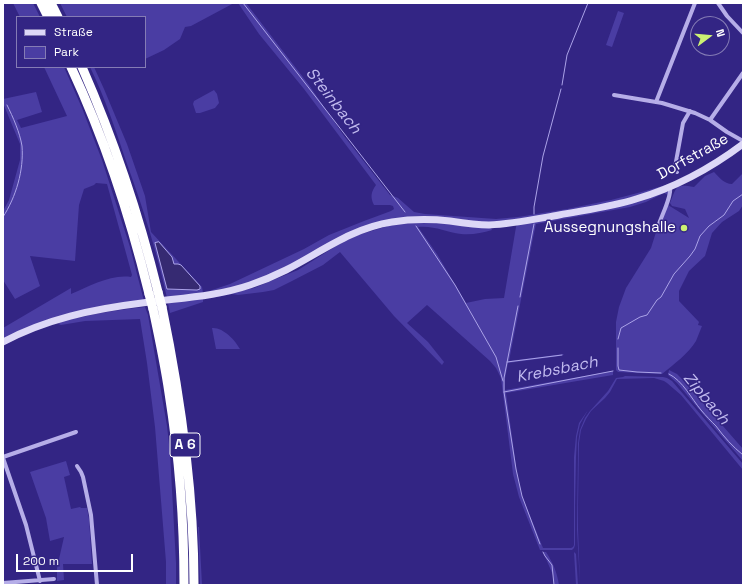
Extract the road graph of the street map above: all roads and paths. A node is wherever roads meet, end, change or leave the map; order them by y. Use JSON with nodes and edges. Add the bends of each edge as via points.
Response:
{"nodes":[{"id":1,"x":41,"y":3,"type":"edge"},
{"id":2,"x":52,"y":3,"type":"edge"},
{"id":3,"x":695,"y":3,"type":"edge"},
{"id":4,"x":718,"y":3,"type":"edge"},
{"id":5,"x":48,"y":16,"type":"edge"},
{"id":6,"x":58,"y":16,"type":"edge"},
{"id":7,"x":743,"y":31,"type":"edge"},
{"id":8,"x":72,"y":68,"type":"edge"},
{"id":9,"x":82,"y":68,"type":"edge"},
{"id":10,"x":743,"y":73,"type":"edge"},
{"id":11,"x":614,"y":96,"type":"dead end"},
{"id":12,"x":656,"y":102,"type":"junction"},
{"id":13,"x":690,"y":111,"type":"junction"},
{"id":14,"x":710,"y":120,"type":"junction"},
{"id":15,"x":743,"y":142,"type":"edge"},
{"id":16,"x":677,"y":172,"type":"dead end"},
{"id":17,"x":670,"y":187,"type":"junction"},
{"id":18,"x":657,"y":230,"type":"dead end"},
{"id":19,"x":154,"y":293,"type":"junction"},
{"id":20,"x":157,"y":308,"type":"junction"},
{"id":21,"x":3,"y":342,"type":"edge"},
{"id":22,"x":76,"y":432,"type":"dead end"},
{"id":23,"x":3,"y":458,"type":"edge"},
{"id":24,"x":77,"y":466,"type":"dead end"},
{"id":25,"x":54,"y":579,"type":"dead end"},
{"id":26,"x":40,"y":580,"type":"junction"},
{"id":27,"x":3,"y":583,"type":"edge"},
{"id":28,"x":97,"y":585,"type":"edge"},
{"id":29,"x":184,"y":585,"type":"edge"},
{"id":30,"x":194,"y":585,"type":"edge"}],
"edges":[{"from":1,"to":5,"type":"highway"},
{"from":2,"to":6,"type":"highway"},
{"from":3,"to":12,"type":"street"},
{"from":4,"to":7,"type":"street"},
{"from":8,"to":19,"type":"highway","number":"A 6","via":[[101,137]]},
{"from":9,"to":19,"type":"highway","number":"A 6","via":[[124,172],[141,226]]},
{"from":10,"to":14,"type":"street"},
{"from":11,"to":12,"type":"street"},
{"from":12,"to":13,"type":"street"},
{"from":13,"to":14,"type":"street"},
{"from":13,"to":16,"type":"street","via":[[683,123],[675,167]]},
{"from":14,"to":15,"type":"street"},
{"from":15,"to":17,"type":"street","name":"Dorfstraße","via":[[731,153]]},
{"from":17,"to":18,"type":"street"},
{"from":17,"to":21,"type":"street","name":"Dorfstraße","via":[[613,205],[500,224],[422,220],[385,223],[350,235],[285,270],[249,285],[205,296],[96,309],[37,326]]},
{"from":19,"to":20,"type":"highway","number":"A 6","bridge":true},
{"from":20,"to":29,"type":"highway","number":"A 6","via":[[174,429]]},
{"from":20,"to":30,"type":"highway","number":"A 6","via":[[171,352],[178,389],[192,515]]},
{"from":22,"to":23,"type":"street"},
{"from":23,"to":26,"type":"street","via":[[26,525]]},
{"from":24,"to":28,"type":"street","via":[[83,477],[91,515]]},
{"from":25,"to":26,"type":"street"},
{"from":26,"to":27,"type":"street"}]}
